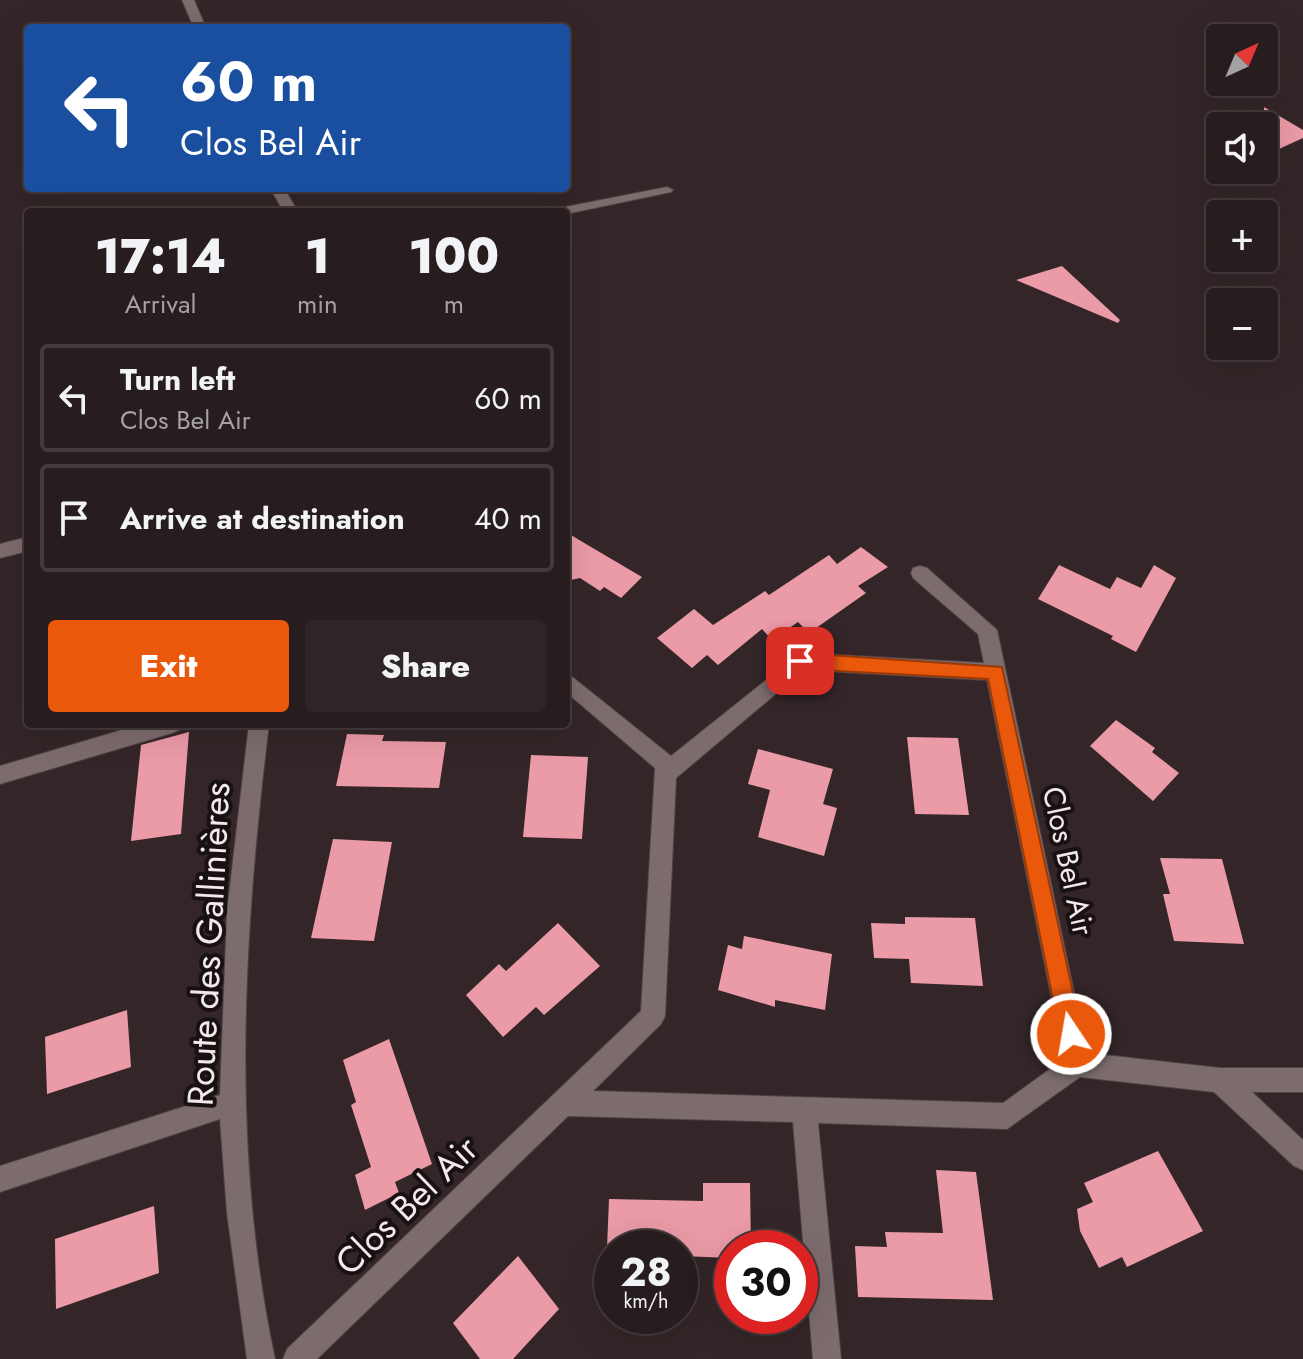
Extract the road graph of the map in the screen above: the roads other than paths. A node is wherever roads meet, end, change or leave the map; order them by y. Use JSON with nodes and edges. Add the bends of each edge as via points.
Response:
{"nodes":[{"id":1,"x":188,"y":0,"type":"edge"},
{"id":2,"x":198,"y":24,"type":"edge"},
{"id":3,"x":667,"y":190,"type":"dead end"},
{"id":4,"x":570,"y":210,"type":"edge"},
{"id":5,"x":24,"y":545,"type":"edge"},
{"id":6,"x":0,"y":551,"type":"edge"},
{"id":7,"x":920,"y":573,"type":"dead end"},
{"id":8,"x":996,"y":672,"type":"junction"},
{"id":9,"x":570,"y":683,"type":"edge"},
{"id":10,"x":159,"y":728,"type":"edge"},
{"id":11,"x":258,"y":728,"type":"edge"},
{"id":12,"x":665,"y":774,"type":"junction"},
{"id":13,"x":0,"y":775,"type":"edge"},
{"id":14,"x":1077,"y":1064,"type":"junction"},
{"id":15,"x":1220,"y":1080,"type":"junction"},
{"id":16,"x":1303,"y":1080,"type":"edge"},
{"id":17,"x":232,"y":1103,"type":"junction"},
{"id":18,"x":564,"y":1103,"type":"junction"},
{"id":19,"x":804,"y":1110,"type":"junction"},
{"id":20,"x":1303,"y":1157,"type":"edge"},
{"id":21,"x":0,"y":1179,"type":"edge"},
{"id":22,"x":261,"y":1359,"type":"edge"},
{"id":23,"x":297,"y":1359,"type":"edge"},
{"id":24,"x":827,"y":1359,"type":"edge"}],
"edges":[{"from":1,"to":2,"type":"street"},
{"from":3,"to":4,"type":"lane"},
{"from":5,"to":6,"type":"street"},
{"from":7,"to":8,"type":"street","name":"Clos Bel Air","via":[[987,630]]},
{"from":8,"to":12,"type":"street","via":[[800,661]]},
{"from":8,"to":14,"type":"street","name":"Clos Bel Air"},
{"from":9,"to":12,"type":"street","via":[[666,764]]},
{"from":10,"to":13,"type":"street"},
{"from":11,"to":17,"type":"street","name":"Route des Gallinières","via":[[237,939]]},
{"from":12,"to":18,"type":"street","name":"Clos Bel Air","via":[[653,1016]]},
{"from":14,"to":15,"type":"street"},
{"from":14,"to":19,"type":"street","via":[[1007,1116]]},
{"from":15,"to":16,"type":"street"},
{"from":15,"to":20,"type":"street"},
{"from":17,"to":21,"type":"street"},
{"from":17,"to":22,"type":"street","name":"Route des Gallinières"},
{"from":18,"to":19,"type":"street"},
{"from":18,"to":23,"type":"street","name":"Clos Bel Air"},
{"from":19,"to":24,"type":"street"}]}
